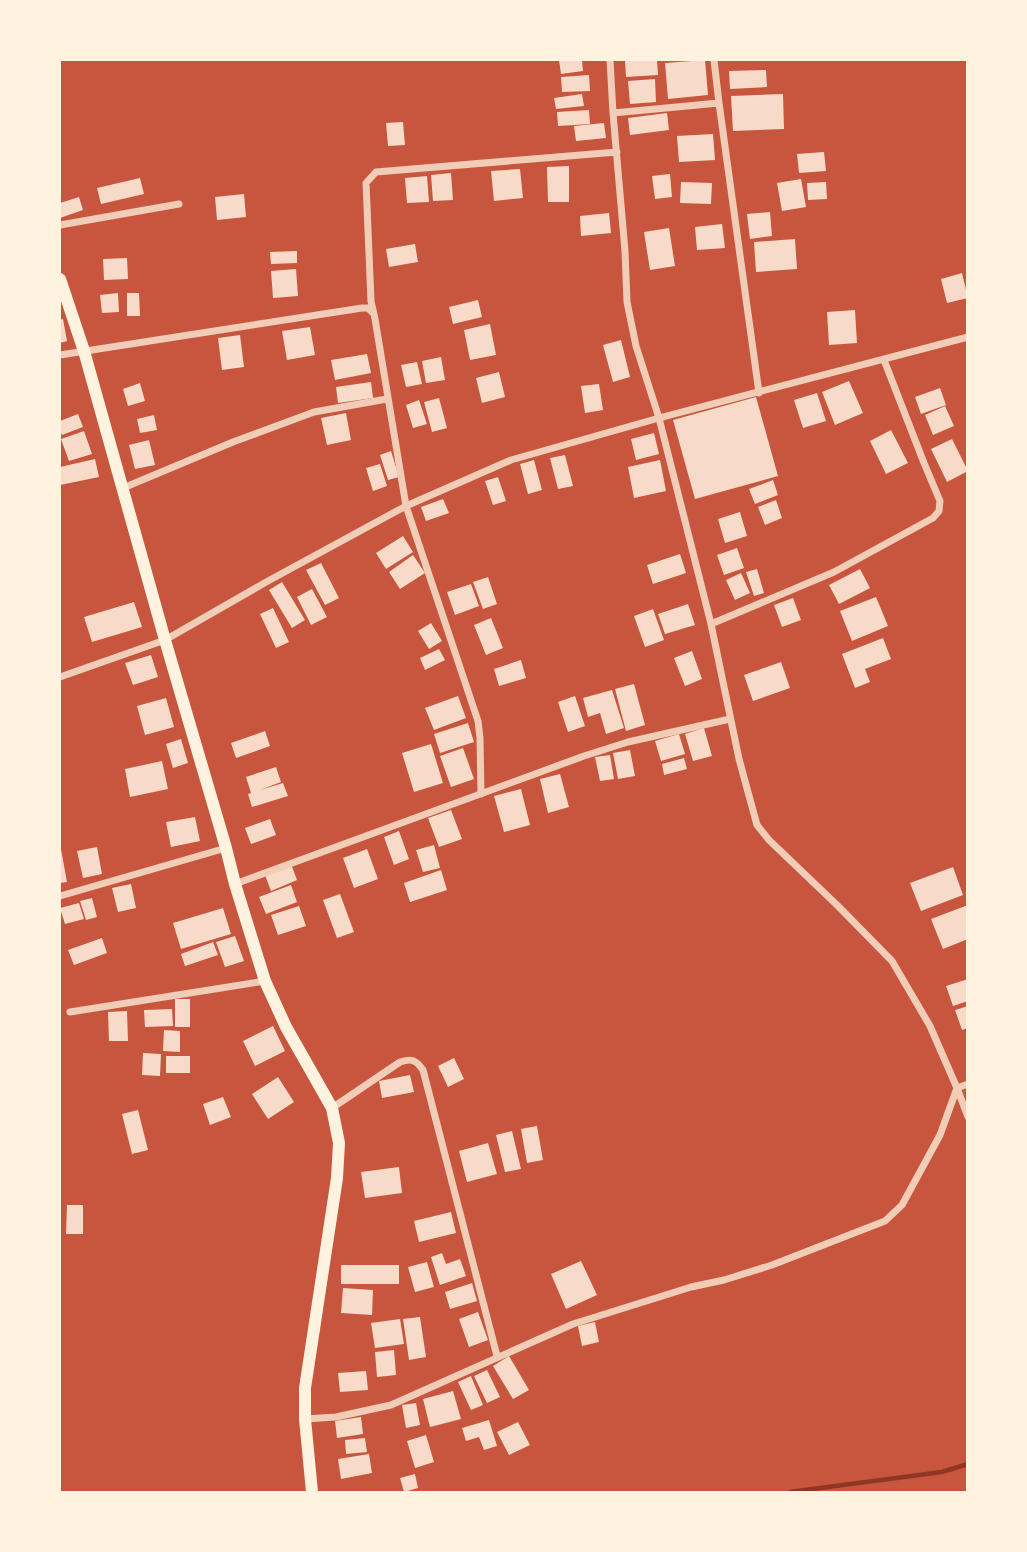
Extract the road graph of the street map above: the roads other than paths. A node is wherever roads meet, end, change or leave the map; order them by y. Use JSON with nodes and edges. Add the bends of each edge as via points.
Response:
{"nodes":[{"id":1,"x":610,"y":60,"type":"edge"},
{"id":2,"x":715,"y":60,"type":"edge"},
{"id":3,"x":719,"y":103,"type":"junction"},
{"id":4,"x":613,"y":113,"type":"junction"},
{"id":5,"x":617,"y":152,"type":"junction"},
{"id":6,"x":179,"y":204,"type":"dead end"},
{"id":7,"x":60,"y":225,"type":"edge"},
{"id":8,"x":60,"y":279,"type":"edge"},
{"id":9,"x":373,"y":313,"type":"junction"},
{"id":10,"x":968,"y":337,"type":"edge"},
{"id":11,"x":84,"y":351,"type":"junction"},
{"id":12,"x":60,"y":355,"type":"edge"},
{"id":13,"x":884,"y":360,"type":"junction"},
{"id":14,"x":759,"y":393,"type":"junction"},
{"id":15,"x":387,"y":399,"type":"junction"},
{"id":16,"x":659,"y":418,"type":"junction"},
{"id":17,"x":123,"y":488,"type":"junction"},
{"id":18,"x":406,"y":506,"type":"junction"},
{"id":19,"x":711,"y":624,"type":"junction"},
{"id":20,"x":164,"y":640,"type":"junction"},
{"id":21,"x":60,"y":677,"type":"edge"},
{"id":22,"x":730,"y":719,"type":"junction"},
{"id":23,"x":481,"y":794,"type":"junction"},
{"id":24,"x":226,"y":848,"type":"junction"},
{"id":25,"x":234,"y":884,"type":"junction"},
{"id":26,"x":60,"y":896,"type":"edge"},
{"id":27,"x":265,"y":981,"type":"junction"},
{"id":28,"x":70,"y":1012,"type":"dead end"},
{"id":29,"x":968,"y":1084,"type":"edge"},
{"id":30,"x":957,"y":1088,"type":"junction"},
{"id":31,"x":332,"y":1108,"type":"junction"},
{"id":32,"x":968,"y":1117,"type":"edge"},
{"id":33,"x":498,"y":1356,"type":"junction"},
{"id":34,"x":305,"y":1419,"type":"junction"},
{"id":35,"x":312,"y":1493,"type":"edge"}],
"edges":[{"from":1,"to":4,"type":"street"},
{"from":2,"to":3,"type":"street"},
{"from":3,"to":4,"type":"street"},
{"from":3,"to":14,"type":"street"},
{"from":4,"to":5,"type":"street"},
{"from":5,"to":9,"type":"street","via":[[376,173],[366,183]]},
{"from":5,"to":16,"type":"street","via":[[627,302]]},
{"from":6,"to":7,"type":"street"},
{"from":8,"to":11,"type":"main road"},
{"from":9,"to":11,"type":"street","via":[[362,308]]},
{"from":9,"to":15,"type":"street"},
{"from":10,"to":13,"type":"street"},
{"from":11,"to":12,"type":"street"},
{"from":11,"to":17,"type":"main road"},
{"from":13,"to":14,"type":"street"},
{"from":13,"to":19,"type":"street","via":[[940,501],[939,511],[834,572]]},
{"from":14,"to":16,"type":"street"},
{"from":15,"to":17,"type":"street","via":[[314,412]]},
{"from":15,"to":18,"type":"street"},
{"from":16,"to":18,"type":"street","via":[[510,460]]},
{"from":16,"to":19,"type":"street"},
{"from":17,"to":20,"type":"main road"},
{"from":18,"to":20,"type":"street"},
{"from":18,"to":23,"type":"street","via":[[478,721]]},
{"from":19,"to":22,"type":"street"},
{"from":20,"to":21,"type":"street"},
{"from":20,"to":24,"type":"main road"},
{"from":22,"to":23,"type":"street","via":[[628,742]]},
{"from":22,"to":30,"type":"street","via":[[757,825],[891,961],[930,1026]]},
{"from":23,"to":25,"type":"street"},
{"from":24,"to":25,"type":"main road"},
{"from":24,"to":26,"type":"street"},
{"from":25,"to":27,"type":"main road"},
{"from":27,"to":28,"type":"street"},
{"from":27,"to":31,"type":"main road"},
{"from":29,"to":30,"type":"street"},
{"from":30,"to":32,"type":"street"},
{"from":30,"to":33,"type":"street","via":[[940,1135],[902,1205],[885,1221],[772,1265],[573,1324]]},
{"from":31,"to":33,"type":"street","via":[[400,1062],[416,1061],[423,1070]]},
{"from":31,"to":34,"type":"main road","via":[[339,1143],[337,1178],[305,1388]]},
{"from":33,"to":34,"type":"street","via":[[391,1405]]},
{"from":34,"to":35,"type":"main road"}]}
